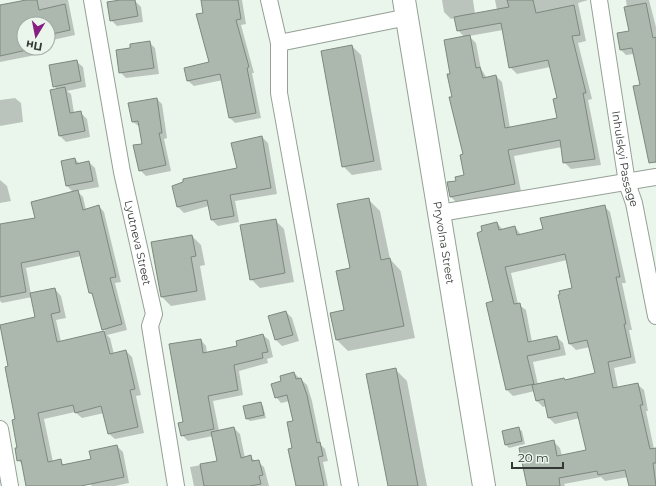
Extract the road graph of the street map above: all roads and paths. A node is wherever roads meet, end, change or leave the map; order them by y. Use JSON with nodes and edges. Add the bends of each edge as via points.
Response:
{"nodes":[{"id":1,"x":92,"y":0,"type":"edge"},
{"id":2,"x":270,"y":0,"type":"edge"},
{"id":3,"x":599,"y":0,"type":"edge"},
{"id":4,"x":406,"y":8,"type":"edge"},
{"id":5,"x":279,"y":43,"type":"junction"},
{"id":6,"x":656,"y":178,"type":"edge"},
{"id":7,"x":627,"y":183,"type":"junction"},
{"id":8,"x":440,"y":213,"type":"junction"},
{"id":9,"x":656,"y":316,"type":"edge"},
{"id":10,"x":0,"y":429,"type":"edge"},
{"id":11,"x":10,"y":486,"type":"edge"},
{"id":12,"x":176,"y":486,"type":"edge"},
{"id":13,"x":350,"y":486,"type":"edge"},
{"id":14,"x":484,"y":486,"type":"edge"}],
"edges":[{"from":1,"to":12,"type":"street","name":"Lyutneva Street","via":[[122,172],[154,314],[150,326]]},
{"from":2,"to":5,"type":"street"},
{"from":3,"to":7,"type":"street","name":"Inhulskyi Passage"},
{"from":4,"to":5,"type":"street"},
{"from":4,"to":8,"type":"street","name":"Pryvolna Street"},
{"from":5,"to":13,"type":"street","via":[[279,93]]},
{"from":6,"to":7,"type":"street"},
{"from":7,"to":8,"type":"street"},
{"from":7,"to":9,"type":"street","name":"Inhulskyi Passage","via":[[634,203]]},
{"from":8,"to":14,"type":"street","name":"Pryvolna Street"},
{"from":10,"to":11,"type":"street"}]}
